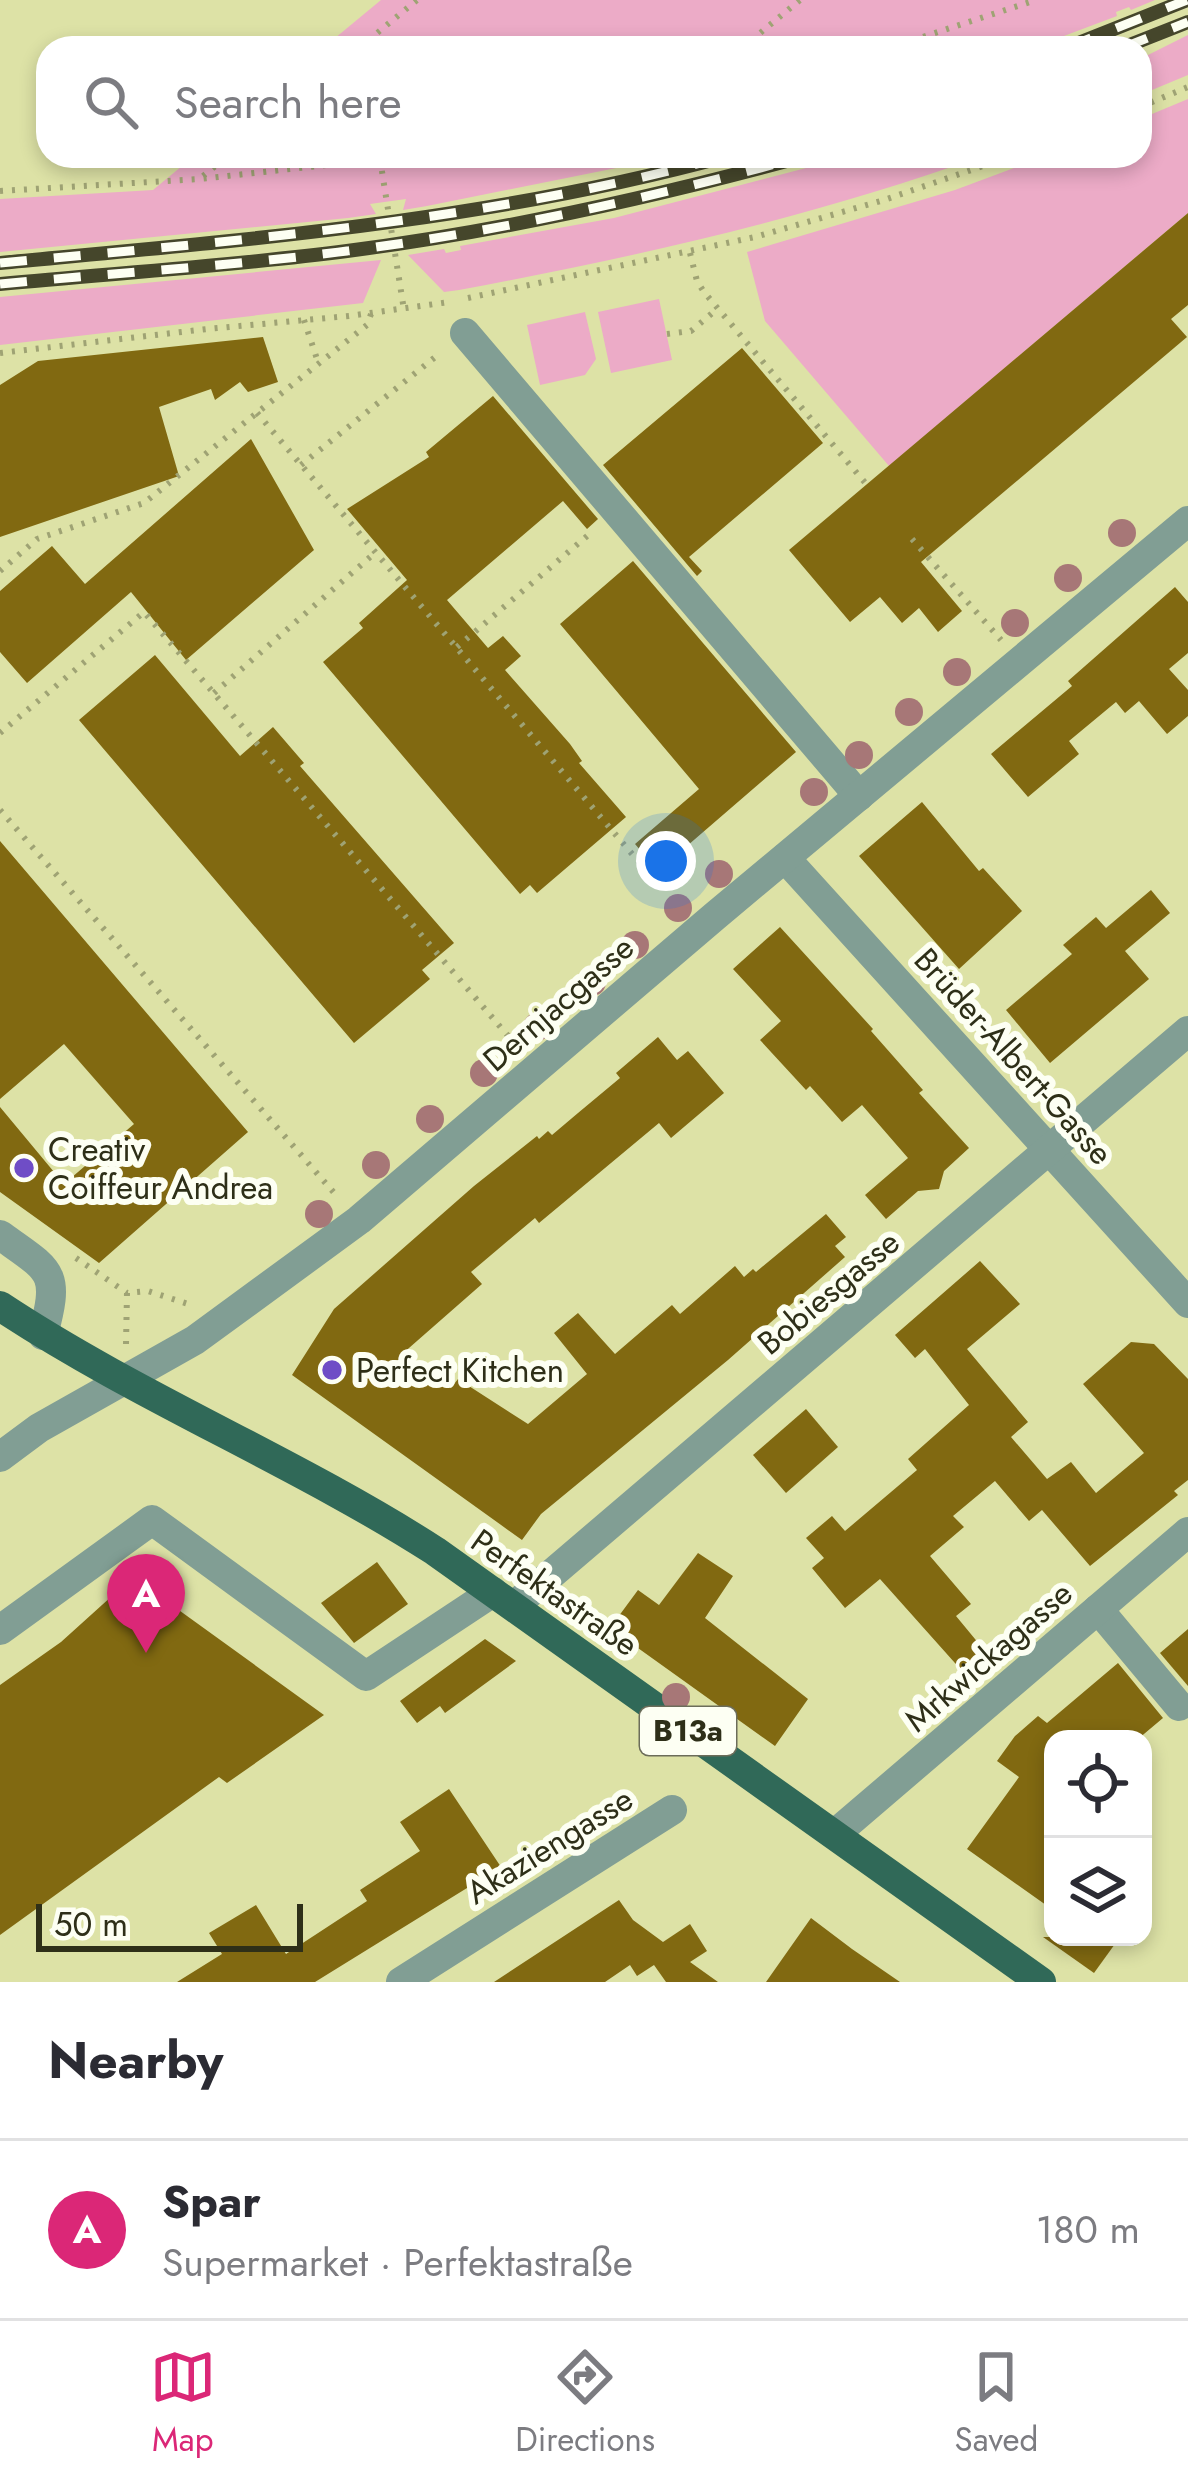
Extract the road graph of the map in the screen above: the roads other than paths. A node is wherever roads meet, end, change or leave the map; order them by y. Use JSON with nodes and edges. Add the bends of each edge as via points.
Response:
{"nodes":[{"id":1,"x":465,"y":333,"type":"road end"},
{"id":2,"x":1188,"y":521,"type":"edge"},
{"id":3,"x":859,"y":796,"type":"junction"},
{"id":4,"x":785,"y":858,"type":"junction"},
{"id":5,"x":1188,"y":1031,"type":"edge"},
{"id":6,"x":1050,"y":1151,"type":"junction"},
{"id":7,"x":0,"y":1235,"type":"edge"},
{"id":8,"x":1188,"y":1304,"type":"edge"},
{"id":9,"x":0,"y":1306,"type":"edge"},
{"id":10,"x":43,"y":1335,"type":"junction"},
{"id":11,"x":125,"y":1381,"type":"junction"},
{"id":12,"x":0,"y":1457,"type":"edge"},
{"id":13,"x":1188,"y":1532,"type":"edge"},
{"id":14,"x":503,"y":1599,"type":"junction"},
{"id":15,"x":1098,"y":1609,"type":"junction"},
{"id":16,"x":0,"y":1630,"type":"edge"},
{"id":17,"x":1179,"y":1706,"type":"dead end"},
{"id":18,"x":672,"y":1810,"type":"dead end"},
{"id":19,"x":835,"y":1834,"type":"junction"},
{"id":20,"x":401,"y":1982,"type":"edge"},
{"id":21,"x":1041,"y":1982,"type":"edge"}],
"edges":[{"from":1,"to":3,"type":"street"},
{"from":2,"to":3,"type":"street","name":"Dernjacgasse"},
{"from":3,"to":4,"type":"street","name":"Dernjacgasse"},
{"from":4,"to":6,"type":"street","name":"Brüder-Albert-Gasse"},
{"from":4,"to":11,"type":"street","name":"Dernjacgasse","via":[[358,1220]]},
{"from":5,"to":6,"type":"street","name":"Bobiesgasse"},
{"from":6,"to":8,"type":"street","name":"Brüder-Albert-Gasse"},
{"from":6,"to":14,"type":"street","name":"Bobiesgasse"},
{"from":7,"to":10,"type":"street","via":[[52,1281]]},
{"from":9,"to":10,"type":"main road","name":"Perfektastraße","number":"B13a"},
{"from":10,"to":11,"type":"main road","name":"Perfektastraße","number":"B13a"},
{"from":11,"to":12,"type":"street","name":"Dernjacgasse"},
{"from":11,"to":14,"type":"main road","name":"Perfektastraße","number":"B13a","via":[[365,1508]]},
{"from":13,"to":15,"type":"street","name":"Mrkwickagasse"},
{"from":14,"to":16,"type":"street","name":"Bobiesgasse","via":[[366,1676],[152,1520]]},
{"from":14,"to":19,"type":"main road","name":"Perfektastraße","number":"B13a"},
{"from":15,"to":17,"type":"street"},
{"from":15,"to":19,"type":"street","name":"Mrkwickagasse"},
{"from":18,"to":20,"type":"street","name":"Akaziengasse"},
{"from":19,"to":21,"type":"main road","name":"Perfektastraße","number":"B13a"}]}
